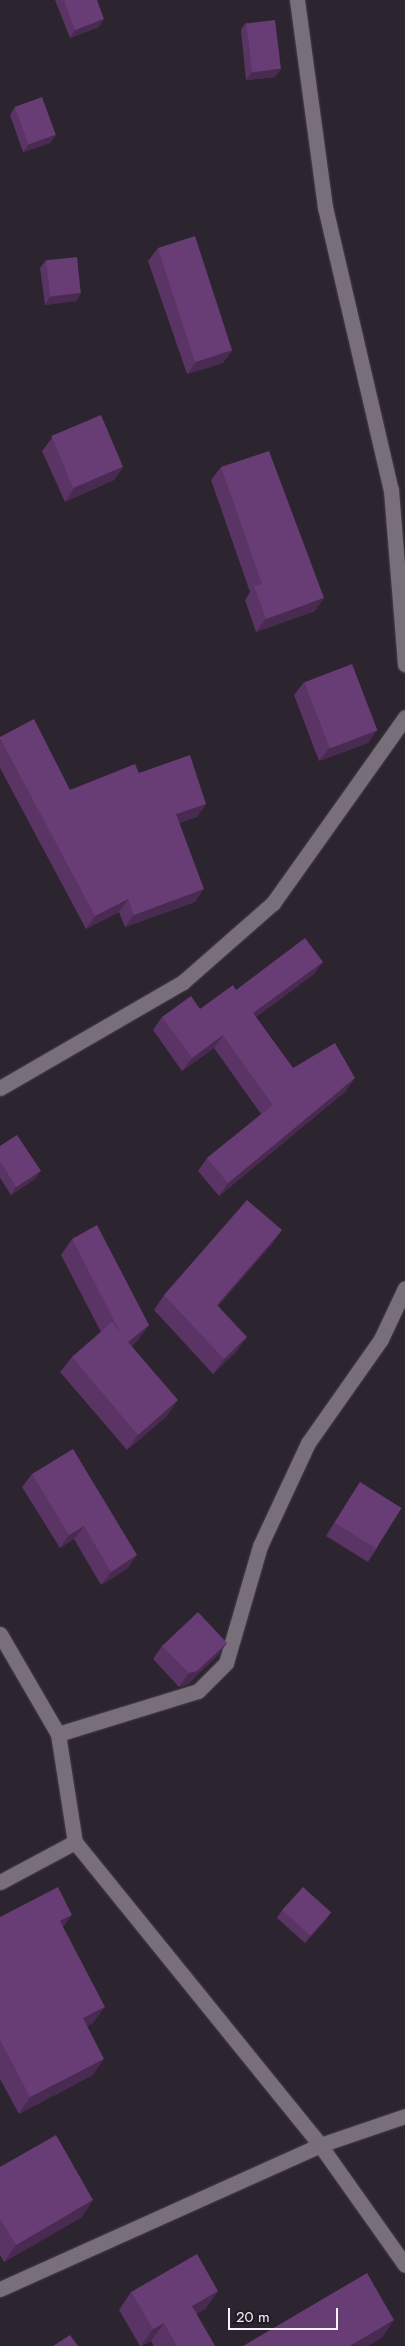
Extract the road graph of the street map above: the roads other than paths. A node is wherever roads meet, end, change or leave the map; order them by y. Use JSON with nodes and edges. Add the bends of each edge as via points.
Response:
{"nodes":[{"id":1,"x":297,"y":0,"type":"edge"},
{"id":2,"x":405,"y":664,"type":"edge"},
{"id":3,"x":405,"y":717,"type":"edge"},
{"id":4,"x":0,"y":1088,"type":"edge"},
{"id":5,"x":405,"y":1288,"type":"edge"},
{"id":6,"x":0,"y":1634,"type":"edge"},
{"id":7,"x":58,"y":1734,"type":"junction"},
{"id":8,"x":75,"y":1842,"type":"junction"},
{"id":9,"x":0,"y":1882,"type":"edge"},
{"id":10,"x":405,"y":2116,"type":"edge"},
{"id":11,"x":320,"y":2144,"type":"junction"},
{"id":12,"x":405,"y":2264,"type":"edge"},
{"id":13,"x":0,"y":2289,"type":"edge"}],
"edges":[{"from":1,"to":2,"type":"street","via":[[325,207],[391,490]]},
{"from":3,"to":4,"type":"street","via":[[273,903],[183,982]]},
{"from":5,"to":7,"type":"street","via":[[381,1339],[308,1443],[260,1546],[226,1663],[198,1691]]},
{"from":6,"to":7,"type":"street"},
{"from":7,"to":8,"type":"street"},
{"from":8,"to":9,"type":"street"},
{"from":8,"to":11,"type":"street"},
{"from":10,"to":11,"type":"street"},
{"from":11,"to":12,"type":"street"},
{"from":11,"to":13,"type":"street"}]}
